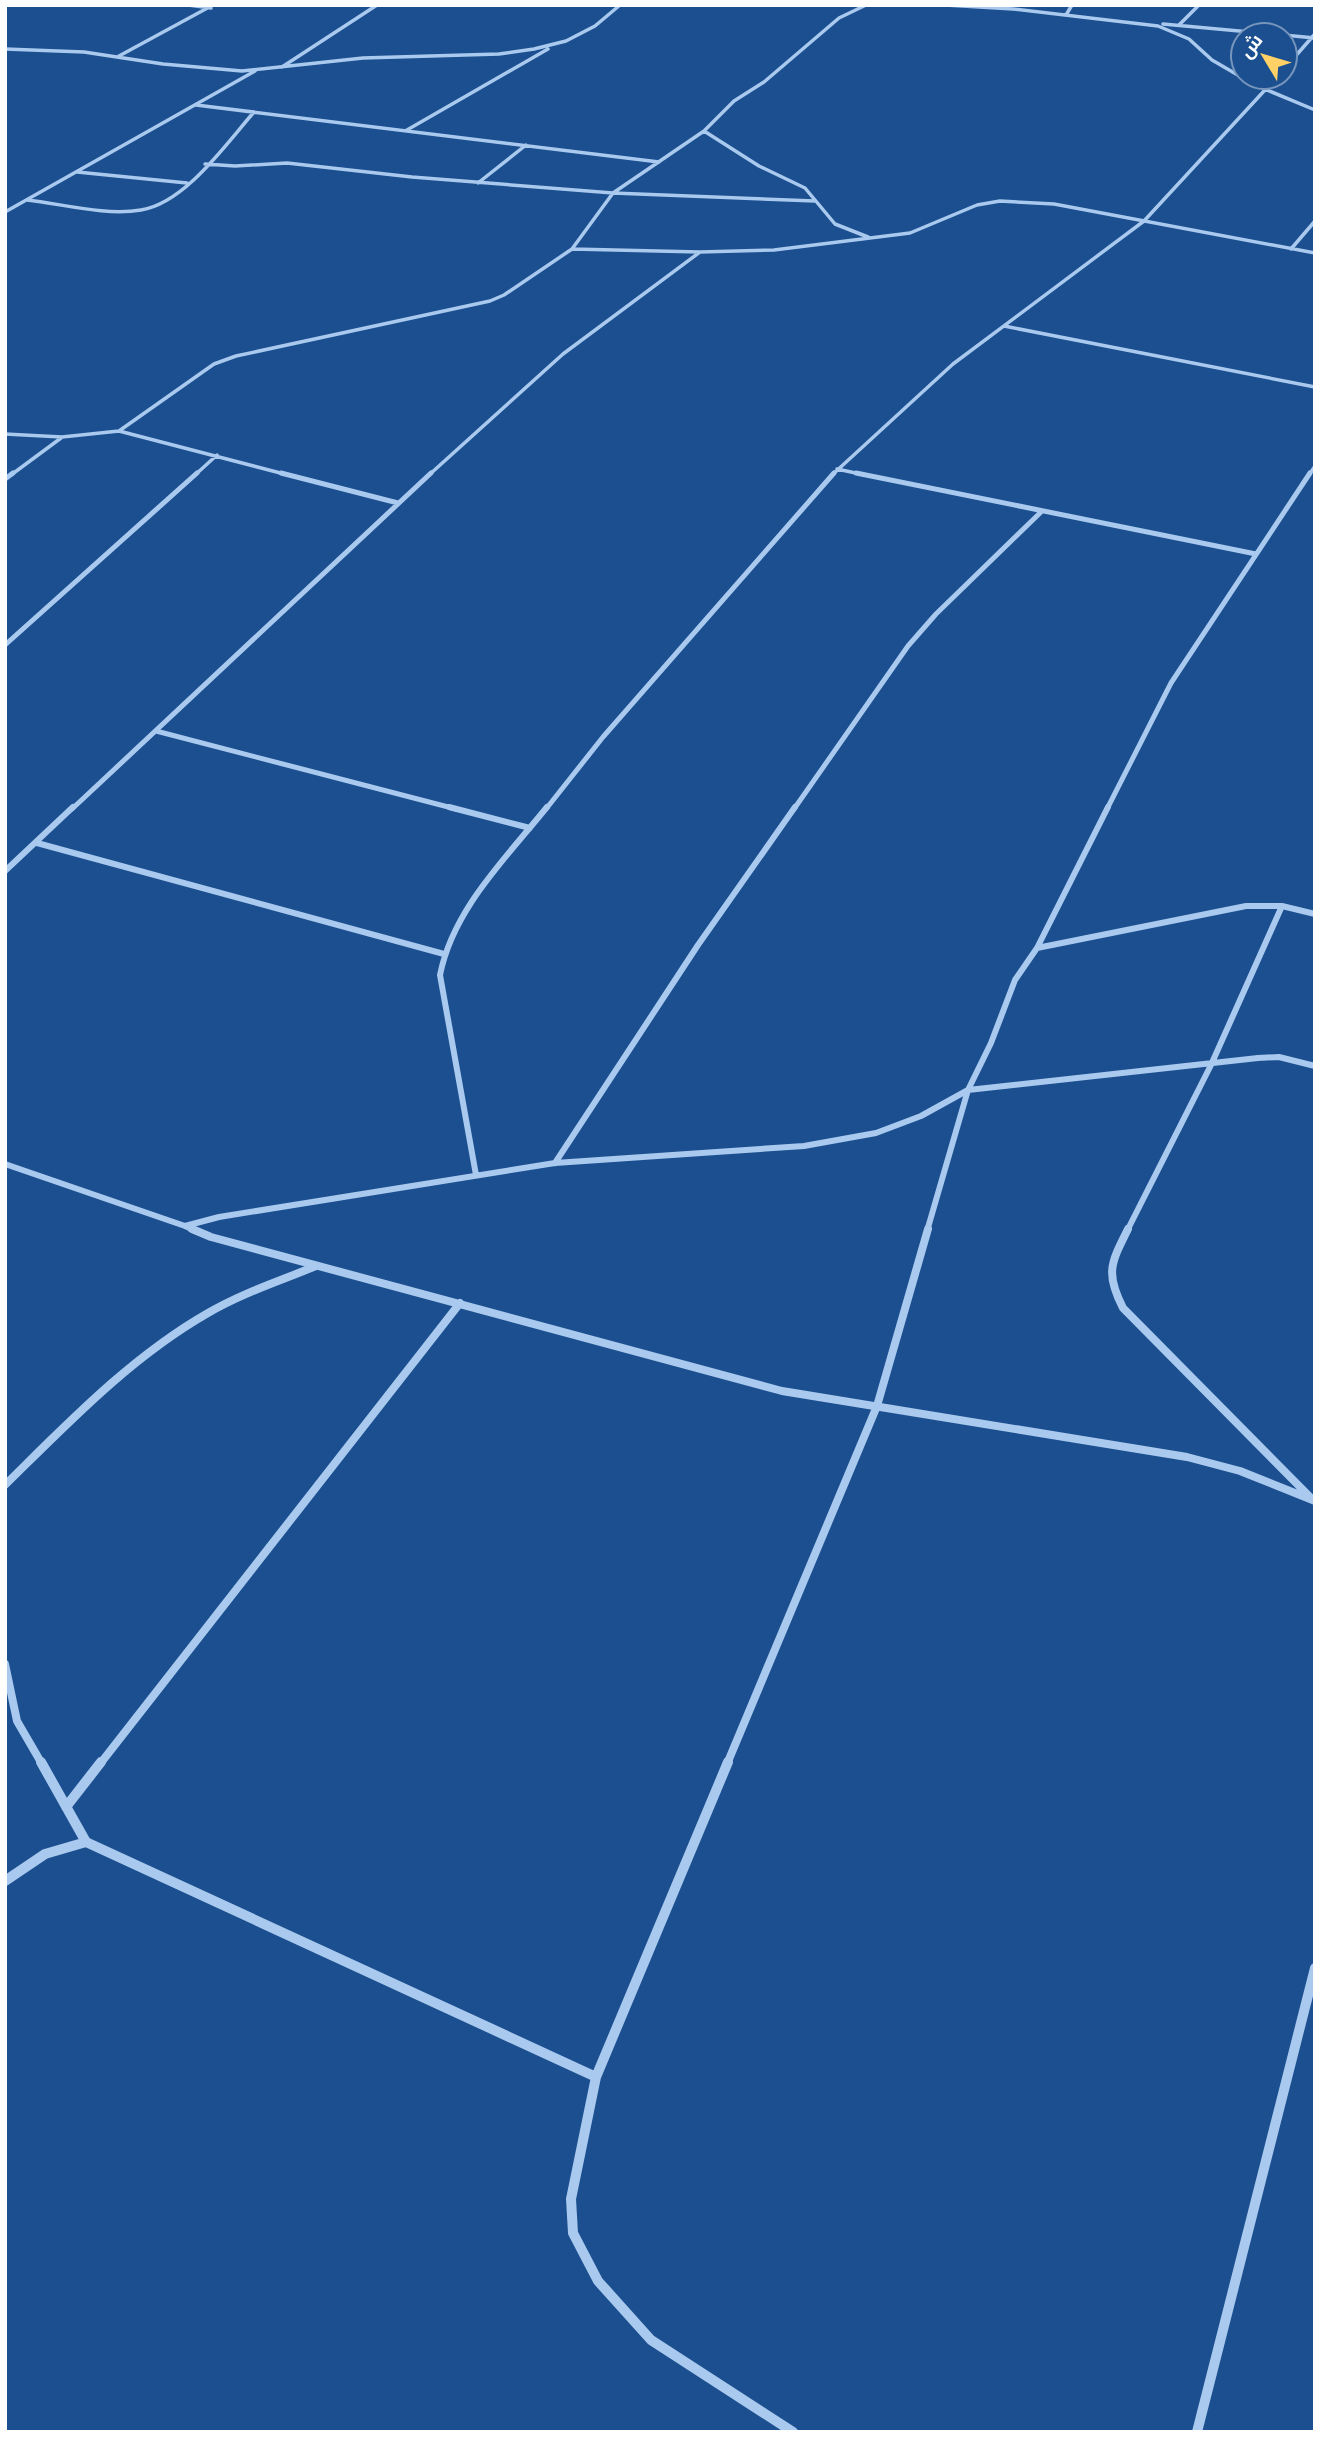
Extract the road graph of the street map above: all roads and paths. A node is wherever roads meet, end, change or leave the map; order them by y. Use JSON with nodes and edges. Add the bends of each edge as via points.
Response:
{"nodes":[{"id":1,"x":188,"y":5,"type":"edge"},
{"id":2,"x":377,"y":5,"type":"edge"},
{"id":3,"x":620,"y":5,"type":"edge"},
{"id":4,"x":866,"y":5,"type":"edge"},
{"id":5,"x":946,"y":5,"type":"edge"},
{"id":6,"x":955,"y":5,"type":"edge"},
{"id":7,"x":1072,"y":5,"type":"edge"},
{"id":8,"x":1199,"y":5,"type":"edge"},
{"id":9,"x":213,"y":7,"type":"edge"},
{"id":10,"x":1066,"y":15,"type":"junction"},
{"id":11,"x":1134,"y":22,"type":"junction"},
{"id":12,"x":1179,"y":25,"type":"junction"},
{"id":13,"x":1314,"y":36,"type":"edge"},
{"id":14,"x":553,"y":46,"type":"junction"},
{"id":15,"x":5,"y":49,"type":"edge"},
{"id":16,"x":1299,"y":53,"type":"edge"},
{"id":17,"x":117,"y":56,"type":"junction"},
{"id":18,"x":278,"y":70,"type":"junction"},
{"id":19,"x":1229,"y":70,"type":"edge"},
{"id":20,"x":255,"y":71,"type":"junction"},
{"id":21,"x":1264,"y":91,"type":"edge"},
{"id":22,"x":1268,"y":91,"type":"edge"},
{"id":23,"x":196,"y":105,"type":"junction"},
{"id":24,"x":1315,"y":110,"type":"edge"},
{"id":25,"x":254,"y":112,"type":"junction"},
{"id":26,"x":406,"y":130,"type":"junction"},
{"id":27,"x":704,"y":131,"type":"junction"},
{"id":28,"x":526,"y":145,"type":"junction"},
{"id":29,"x":659,"y":162,"type":"junction"},
{"id":30,"x":205,"y":164,"type":"junction"},
{"id":31,"x":77,"y":172,"type":"junction"},
{"id":32,"x":188,"y":183,"type":"junction"},
{"id":33,"x":478,"y":183,"type":"junction"},
{"id":34,"x":613,"y":193,"type":"junction"},
{"id":35,"x":27,"y":200,"type":"junction"},
{"id":36,"x":815,"y":201,"type":"junction"},
{"id":37,"x":5,"y":212,"type":"edge"},
{"id":38,"x":1144,"y":221,"type":"junction"},
{"id":39,"x":1315,"y":221,"type":"edge"},
{"id":40,"x":874,"y":238,"type":"junction"},
{"id":41,"x":572,"y":249,"type":"junction"},
{"id":42,"x":1290,"y":249,"type":"junction"},
{"id":43,"x":700,"y":252,"type":"junction"},
{"id":44,"x":1315,"y":253,"type":"edge"},
{"id":45,"x":1004,"y":326,"type":"junction"},
{"id":46,"x":1315,"y":387,"type":"edge"},
{"id":47,"x":119,"y":431,"type":"junction"},
{"id":48,"x":5,"y":434,"type":"edge"},
{"id":49,"x":61,"y":438,"type":"junction"},
{"id":50,"x":217,"y":456,"type":"junction"},
{"id":51,"x":1315,"y":466,"type":"edge"},
{"id":52,"x":837,"y":470,"type":"junction"},
{"id":53,"x":5,"y":479,"type":"edge"},
{"id":54,"x":398,"y":503,"type":"junction"},
{"id":55,"x":1042,"y":511,"type":"junction"},
{"id":56,"x":1256,"y":554,"type":"junction"},
{"id":57,"x":5,"y":645,"type":"edge"},
{"id":58,"x":156,"y":731,"type":"junction"},
{"id":59,"x":530,"y":828,"type":"junction"},
{"id":60,"x":37,"y":843,"type":"junction"},
{"id":61,"x":5,"y":871,"type":"edge"},
{"id":62,"x":1282,"y":906,"type":"junction"},
{"id":63,"x":1315,"y":914,"type":"edge"},
{"id":64,"x":1037,"y":948,"type":"junction"},
{"id":65,"x":444,"y":954,"type":"junction"},
{"id":66,"x":1211,"y":1065,"type":"junction"},
{"id":67,"x":1315,"y":1066,"type":"edge"},
{"id":68,"x":968,"y":1090,"type":"junction"},
{"id":69,"x":555,"y":1163,"type":"junction"},
{"id":70,"x":5,"y":1164,"type":"edge"},
{"id":71,"x":476,"y":1175,"type":"junction"},
{"id":72,"x":185,"y":1226,"type":"junction"},
{"id":73,"x":317,"y":1265,"type":"junction"},
{"id":74,"x":460,"y":1303,"type":"junction"},
{"id":75,"x":877,"y":1406,"type":"junction"},
{"id":76,"x":5,"y":1485,"type":"edge"},
{"id":77,"x":1314,"y":1501,"type":"edge"},
{"id":78,"x":5,"y":1664,"type":"edge"},
{"id":79,"x":66,"y":1807,"type":"junction"},
{"id":80,"x":86,"y":1842,"type":"junction"},
{"id":81,"x":5,"y":1881,"type":"edge"},
{"id":82,"x":1315,"y":1968,"type":"edge"},
{"id":83,"x":596,"y":2077,"type":"junction"},
{"id":84,"x":793,"y":2432,"type":"edge"},
{"id":85,"x":1197,"y":2432,"type":"edge"}],
"edges":[{"from":1,"to":9,"type":"street"},
{"from":2,"to":18,"type":"street"},
{"from":3,"to":14,"type":"street","via":[[591,30]]},
{"from":4,"to":27,"type":"street","via":[[839,18],[764,82],[734,101]]},
{"from":5,"to":6,"type":"street"},
{"from":6,"to":10,"type":"street"},
{"from":7,"to":10,"type":"street"},
{"from":8,"to":12,"type":"street"},
{"from":9,"to":17,"type":"street"},
{"from":10,"to":11,"type":"street"},
{"from":11,"to":12,"type":"street"},
{"from":11,"to":19,"type":"street","via":[[1178,32]]},
{"from":12,"to":13,"type":"street"},
{"from":13,"to":16,"type":"street"},
{"from":14,"to":18,"type":"street","via":[[355,59]]},
{"from":14,"to":26,"type":"street"},
{"from":15,"to":17,"type":"street"},
{"from":17,"to":20,"type":"street"},
{"from":18,"to":20,"type":"street"},
{"from":20,"to":23,"type":"street"},
{"from":21,"to":38,"type":"street"},
{"from":22,"to":24,"type":"street"},
{"from":23,"to":25,"type":"street"},
{"from":23,"to":31,"type":"street"},
{"from":25,"to":26,"type":"street"},
{"from":25,"to":30,"type":"street"},
{"from":26,"to":28,"type":"street"},
{"from":27,"to":29,"type":"street"},
{"from":27,"to":36,"type":"street","via":[[805,188]]},
{"from":28,"to":29,"type":"street"},
{"from":28,"to":33,"type":"street"},
{"from":29,"to":34,"type":"street"},
{"from":30,"to":32,"type":"street"},
{"from":30,"to":33,"type":"street","via":[[287,163]]},
{"from":31,"to":32,"type":"street"},
{"from":31,"to":35,"type":"street"},
{"from":32,"to":35,"type":"street","via":[[155,206],[141,209]]},
{"from":33,"to":34,"type":"street"},
{"from":34,"to":36,"type":"street"},
{"from":34,"to":41,"type":"street"},
{"from":35,"to":37,"type":"street"},
{"from":36,"to":40,"type":"street","via":[[835,224]]},
{"from":38,"to":40,"type":"street","via":[[1054,204],[1000,201],[977,205],[910,233]]},
{"from":38,"to":42,"type":"street"},
{"from":38,"to":45,"type":"street"},
{"from":39,"to":42,"type":"street"},
{"from":40,"to":43,"type":"street","via":[[774,250]]},
{"from":41,"to":43,"type":"street"},
{"from":41,"to":47,"type":"street","via":[[490,301],[214,364]]},
{"from":42,"to":44,"type":"street"},
{"from":43,"to":54,"type":"street","via":[[562,354]]},
{"from":45,"to":46,"type":"street"},
{"from":45,"to":52,"type":"street","via":[[953,365]]},
{"from":47,"to":49,"type":"street"},
{"from":47,"to":50,"type":"street"},
{"from":48,"to":49,"type":"street"},
{"from":49,"to":53,"type":"street"},
{"from":50,"to":54,"type":"street"},
{"from":50,"to":57,"type":"street"},
{"from":51,"to":56,"type":"street"},
{"from":52,"to":55,"type":"street"},
{"from":52,"to":59,"type":"street","via":[[603,737]]},
{"from":54,"to":58,"type":"street"},
{"from":55,"to":56,"type":"street"},
{"from":55,"to":69,"type":"street","via":[[908,646],[698,945]]},
{"from":56,"to":64,"type":"street","via":[[1171,682]]},
{"from":58,"to":59,"type":"street"},
{"from":58,"to":60,"type":"street"},
{"from":59,"to":65,"type":"street","via":[[466,908]]},
{"from":60,"to":61,"type":"street"},
{"from":60,"to":65,"type":"street"},
{"from":62,"to":63,"type":"street"},
{"from":62,"to":64,"type":"street","via":[[1246,906]]},
{"from":62,"to":66,"type":"street"},
{"from":64,"to":68,"type":"street","via":[[1015,980]]},
{"from":65,"to":71,"type":"street","via":[[440,975]]},
{"from":66,"to":67,"type":"street","via":[[1279,1057]]},
{"from":66,"to":68,"type":"street"},
{"from":66,"to":77,"type":"street","via":[[1115,1255],[1111,1284],[1123,1308]]},
{"from":68,"to":69,"type":"street","via":[[921,1116],[876,1133],[804,1146]]},
{"from":68,"to":75,"type":"street"},
{"from":69,"to":71,"type":"street"},
{"from":70,"to":72,"type":"street"},
{"from":71,"to":72,"type":"street"},
{"from":72,"to":73,"type":"street"},
{"from":73,"to":74,"type":"street"},
{"from":73,"to":76,"type":"street","via":[[211,1311],[160,1343],[99,1393]]},
{"from":74,"to":75,"type":"street","via":[[782,1391]]},
{"from":74,"to":79,"type":"street"},
{"from":75,"to":77,"type":"street","via":[[1187,1457],[1240,1471]]},
{"from":75,"to":83,"type":"street"},
{"from":78,"to":79,"type":"street","via":[[17,1721]]},
{"from":79,"to":80,"type":"street"},
{"from":80,"to":81,"type":"street","via":[[45,1854]]},
{"from":80,"to":83,"type":"street"},
{"from":82,"to":85,"type":"street"},
{"from":83,"to":84,"type":"street","via":[[571,2199],[573,2233],[598,2281],[651,2340]]}]}
